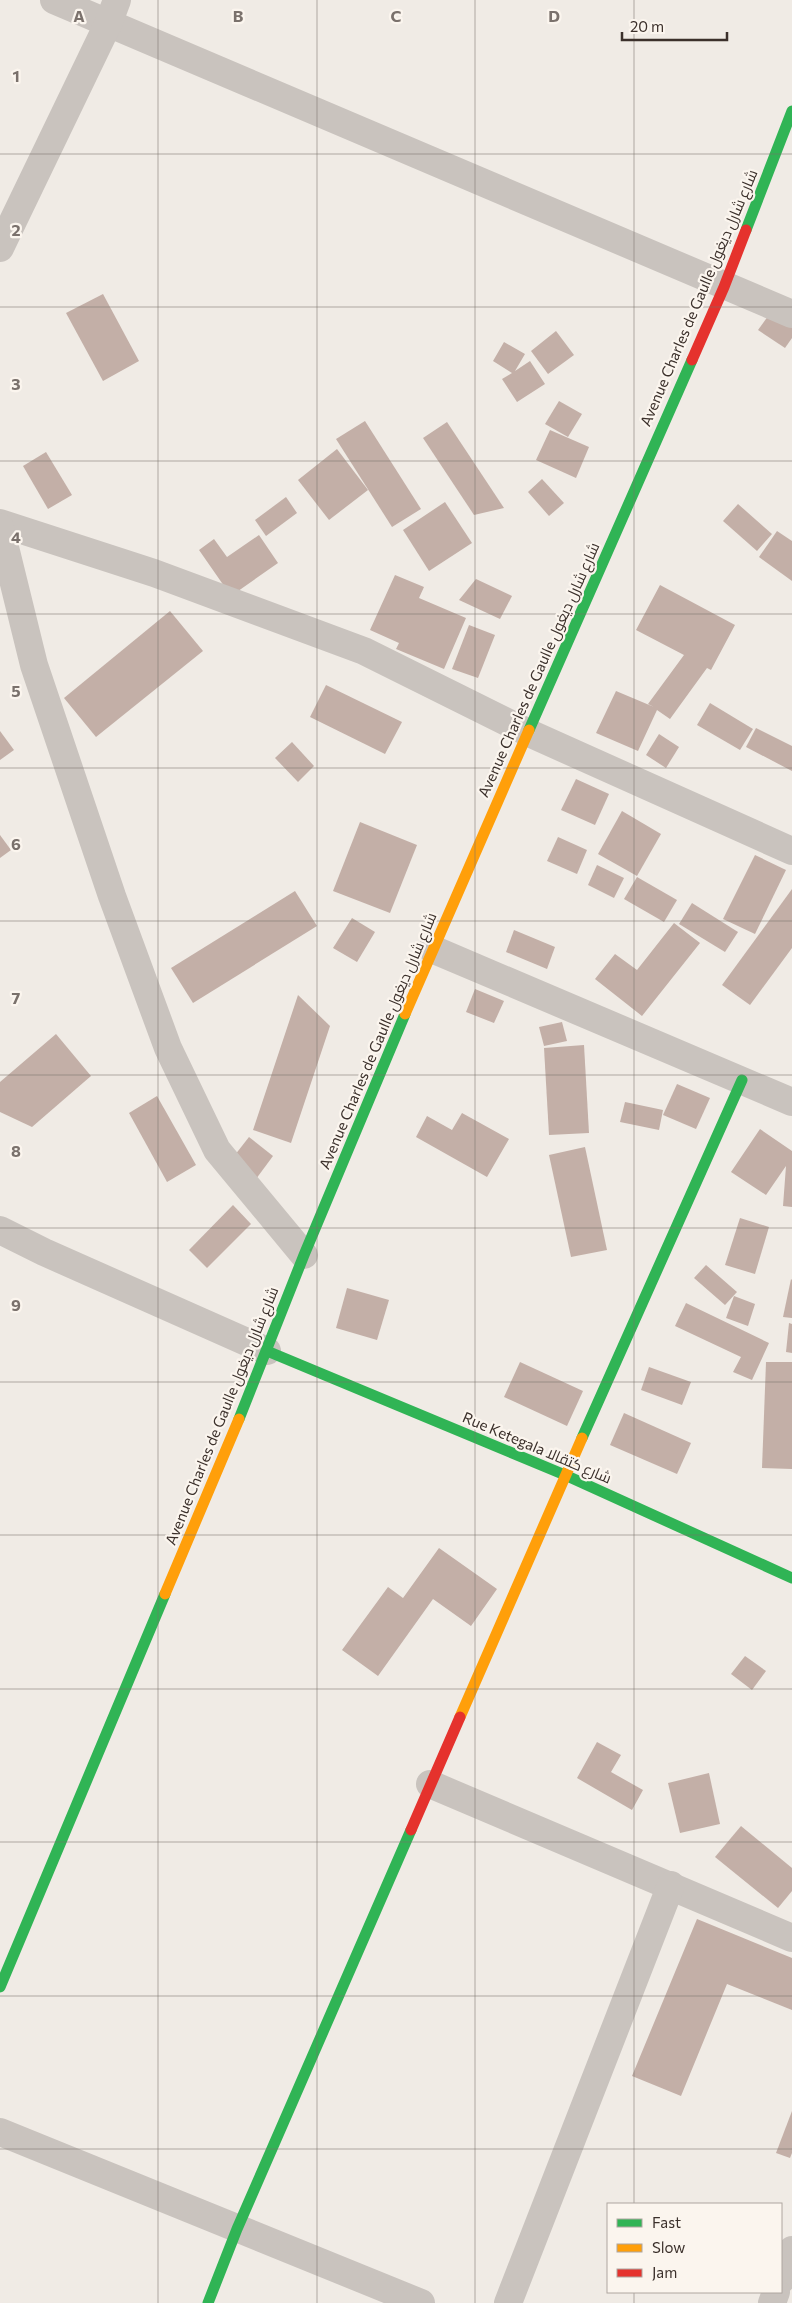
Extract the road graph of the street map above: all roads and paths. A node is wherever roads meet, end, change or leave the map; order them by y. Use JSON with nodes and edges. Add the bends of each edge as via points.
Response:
{"nodes":[{"id":1,"x":54,"y":0,"type":"edge"},
{"id":2,"x":112,"y":12,"type":"edge"},
{"id":3,"x":792,"y":111,"type":"edge"},
{"id":4,"x":0,"y":248,"type":"edge"},
{"id":5,"x":724,"y":287,"type":"junction"},
{"id":6,"x":792,"y":314,"type":"edge"},
{"id":7,"x":0,"y":525,"type":"edge"},
{"id":8,"x":528,"y":733,"type":"junction"},
{"id":9,"x":792,"y":851,"type":"edge"},
{"id":10,"x":432,"y":949,"type":"junction"},
{"id":11,"x":742,"y":1080,"type":"junction"},
{"id":12,"x":792,"y":1102,"type":"edge"},
{"id":13,"x":0,"y":1230,"type":"edge"},
{"id":14,"x":304,"y":1255,"type":"junction"},
{"id":15,"x":267,"y":1351,"type":"junction"},
{"id":16,"x":565,"y":1475,"type":"junction"},
{"id":17,"x":792,"y":1578,"type":"edge"},
{"id":18,"x":430,"y":1784,"type":"junction"},
{"id":19,"x":671,"y":1885,"type":"junction"},
{"id":20,"x":792,"y":1938,"type":"edge"},
{"id":21,"x":0,"y":1987,"type":"edge"},
{"id":22,"x":0,"y":2132,"type":"edge"},
{"id":23,"x":237,"y":2229,"type":"junction"},
{"id":24,"x":792,"y":2250,"type":"edge"},
{"id":25,"x":782,"y":2277,"type":"edge"},
{"id":26,"x":208,"y":2303,"type":"edge"},
{"id":27,"x":421,"y":2303,"type":"edge"},
{"id":28,"x":508,"y":2303,"type":"edge"}],
"edges":[{"from":1,"to":2,"type":"street"},
{"from":2,"to":4,"type":"street"},
{"from":2,"to":5,"type":"street"},
{"from":3,"to":5,"type":"street","name":"Avenue Charles de Gaulle شارع شارل ديغول"},
{"from":5,"to":6,"type":"street"},
{"from":5,"to":8,"type":"street","name":"Avenue Charles de Gaulle شارع شارل ديغول"},
{"from":7,"to":8,"type":"street","via":[[154,573],[364,651]]},
{"from":7,"to":14,"type":"street","via":[[34,666],[112,896],[168,1048],[217,1150]]},
{"from":8,"to":9,"type":"street"},
{"from":8,"to":10,"type":"street","name":"Avenue Charles de Gaulle شارع شارل ديغول"},
{"from":10,"to":11,"type":"street"},
{"from":10,"to":14,"type":"street","name":"Avenue Charles de Gaulle شارع شارل ديغول"},
{"from":11,"to":12,"type":"street"},
{"from":11,"to":16,"type":"street"},
{"from":13,"to":15,"type":"street"},
{"from":14,"to":15,"type":"street","name":"Avenue Charles de Gaulle شارع شارل ديغول"},
{"from":15,"to":16,"type":"street","name":"Rue Ketegala شارع كتقالا"},
{"from":15,"to":21,"type":"street","name":"Avenue Charles de Gaulle شارع شارل ديغول"},
{"from":16,"to":17,"type":"street","name":"Rue Ketegala شارع كتقالا"},
{"from":16,"to":18,"type":"street"},
{"from":18,"to":19,"type":"street"},
{"from":18,"to":23,"type":"street"},
{"from":19,"to":20,"type":"street"},
{"from":19,"to":28,"type":"street"},
{"from":22,"to":23,"type":"street"},
{"from":23,"to":26,"type":"street"},
{"from":23,"to":27,"type":"street"},
{"from":24,"to":25,"type":"street"}]}
